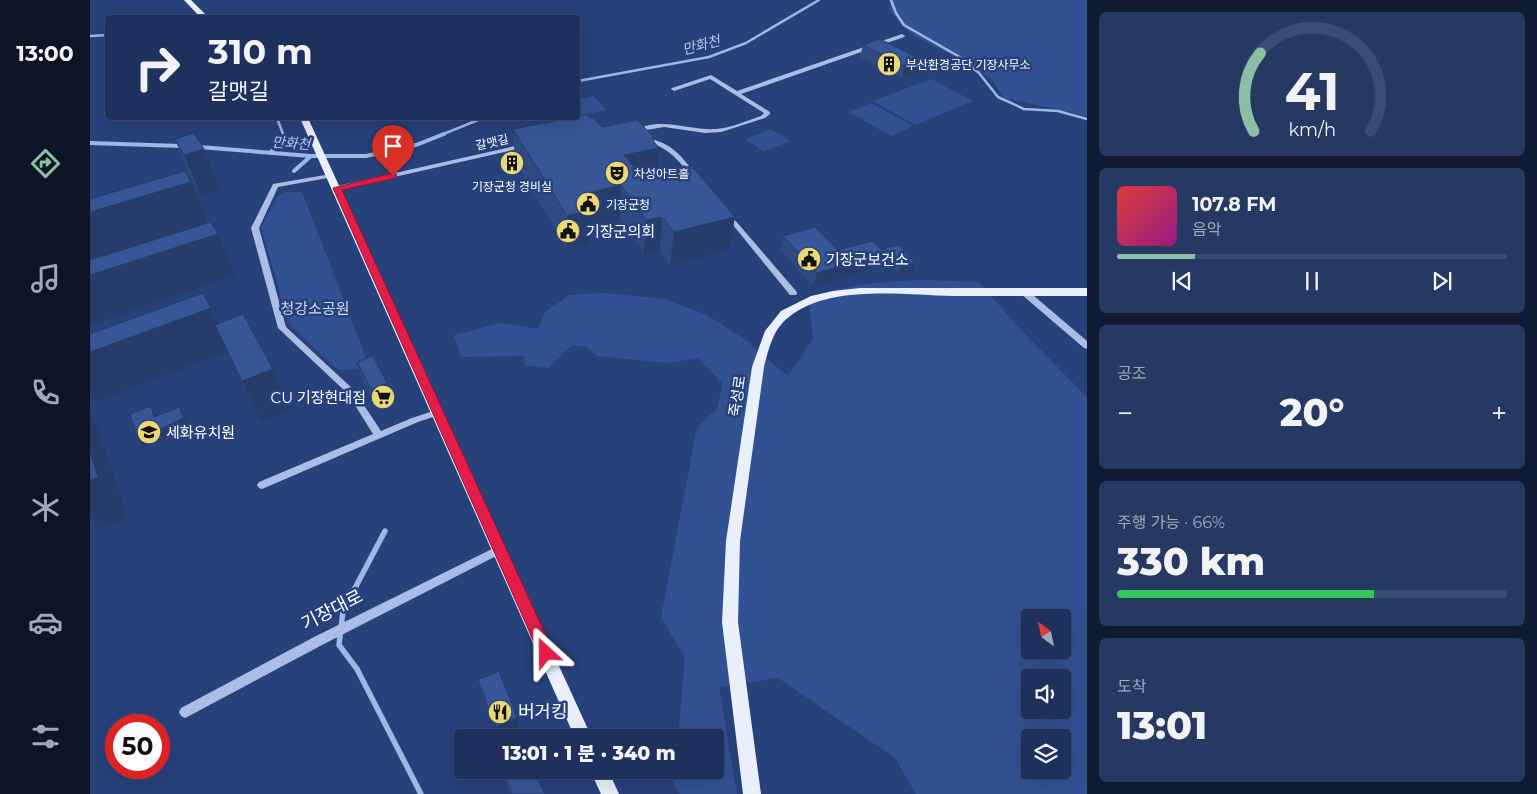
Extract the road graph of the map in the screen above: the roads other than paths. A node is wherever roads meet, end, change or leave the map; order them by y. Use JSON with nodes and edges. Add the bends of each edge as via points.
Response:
{"nodes":[{"id":1,"x":187,"y":0,"type":"edge"},
{"id":2,"x":203,"y":15,"type":"edge"},
{"id":3,"x":902,"y":36,"type":"dead end"},
{"id":4,"x":674,"y":89,"type":"dead end"},
{"id":5,"x":737,"y":93,"type":"junction"},
{"id":6,"x":305,"y":120,"type":"edge"},
{"id":7,"x":534,"y":144,"type":"edge"},
{"id":8,"x":333,"y":179,"type":"junction"},
{"id":9,"x":698,"y":180,"type":"edge"},
{"id":10,"x":721,"y":208,"type":"edge"},
{"id":11,"x":1024,"y":292,"type":"junction"},
{"id":12,"x":1087,"y":292,"type":"edge"},
{"id":13,"x":794,"y":293,"type":"dead end"},
{"id":14,"x":1087,"y":346,"type":"edge"},
{"id":15,"x":439,"y":412,"type":"junction"},
{"id":16,"x":379,"y":435,"type":"junction"},
{"id":17,"x":262,"y":485,"type":"dead end"},
{"id":18,"x":500,"y":549,"type":"junction"},
{"id":19,"x":185,"y":712,"type":"dead end"},
{"id":20,"x":580,"y":729,"type":"edge"},
{"id":21,"x":603,"y":779,"type":"edge"},
{"id":22,"x":610,"y":794,"type":"edge"},
{"id":23,"x":752,"y":794,"type":"edge"}],
"edges":[{"from":1,"to":2,"type":"main road"},
{"from":3,"to":5,"type":"street"},
{"from":4,"to":5,"type":"street","via":[[711,77]]},
{"from":5,"to":9,"type":"street","via":[[768,113],[719,131],[656,127],[644,128],[629,138],[661,143],[671,148]]},
{"from":6,"to":8,"type":"main road"},
{"from":7,"to":8,"type":"street","name":"갈맷길"},
{"from":8,"to":15,"type":"main road"},
{"from":8,"to":16,"type":"street","name":"갈맷길","via":[[275,185],[256,228],[282,328],[351,392]]},
{"from":10,"to":13,"type":"street"},
{"from":11,"to":12,"type":"main road","name":"죽성로"},
{"from":11,"to":14,"type":"street"},
{"from":11,"to":23,"type":"main road","name":"죽성로","via":[[902,291],[819,297],[785,314],[764,341],[733,541],[730,622]]},
{"from":15,"to":16,"type":"street"},
{"from":15,"to":18,"type":"main road"},
{"from":16,"to":17,"type":"street"},
{"from":18,"to":19,"type":"street","name":"기장대로"},
{"from":18,"to":20,"type":"main road"},
{"from":21,"to":22,"type":"main road"}]}
